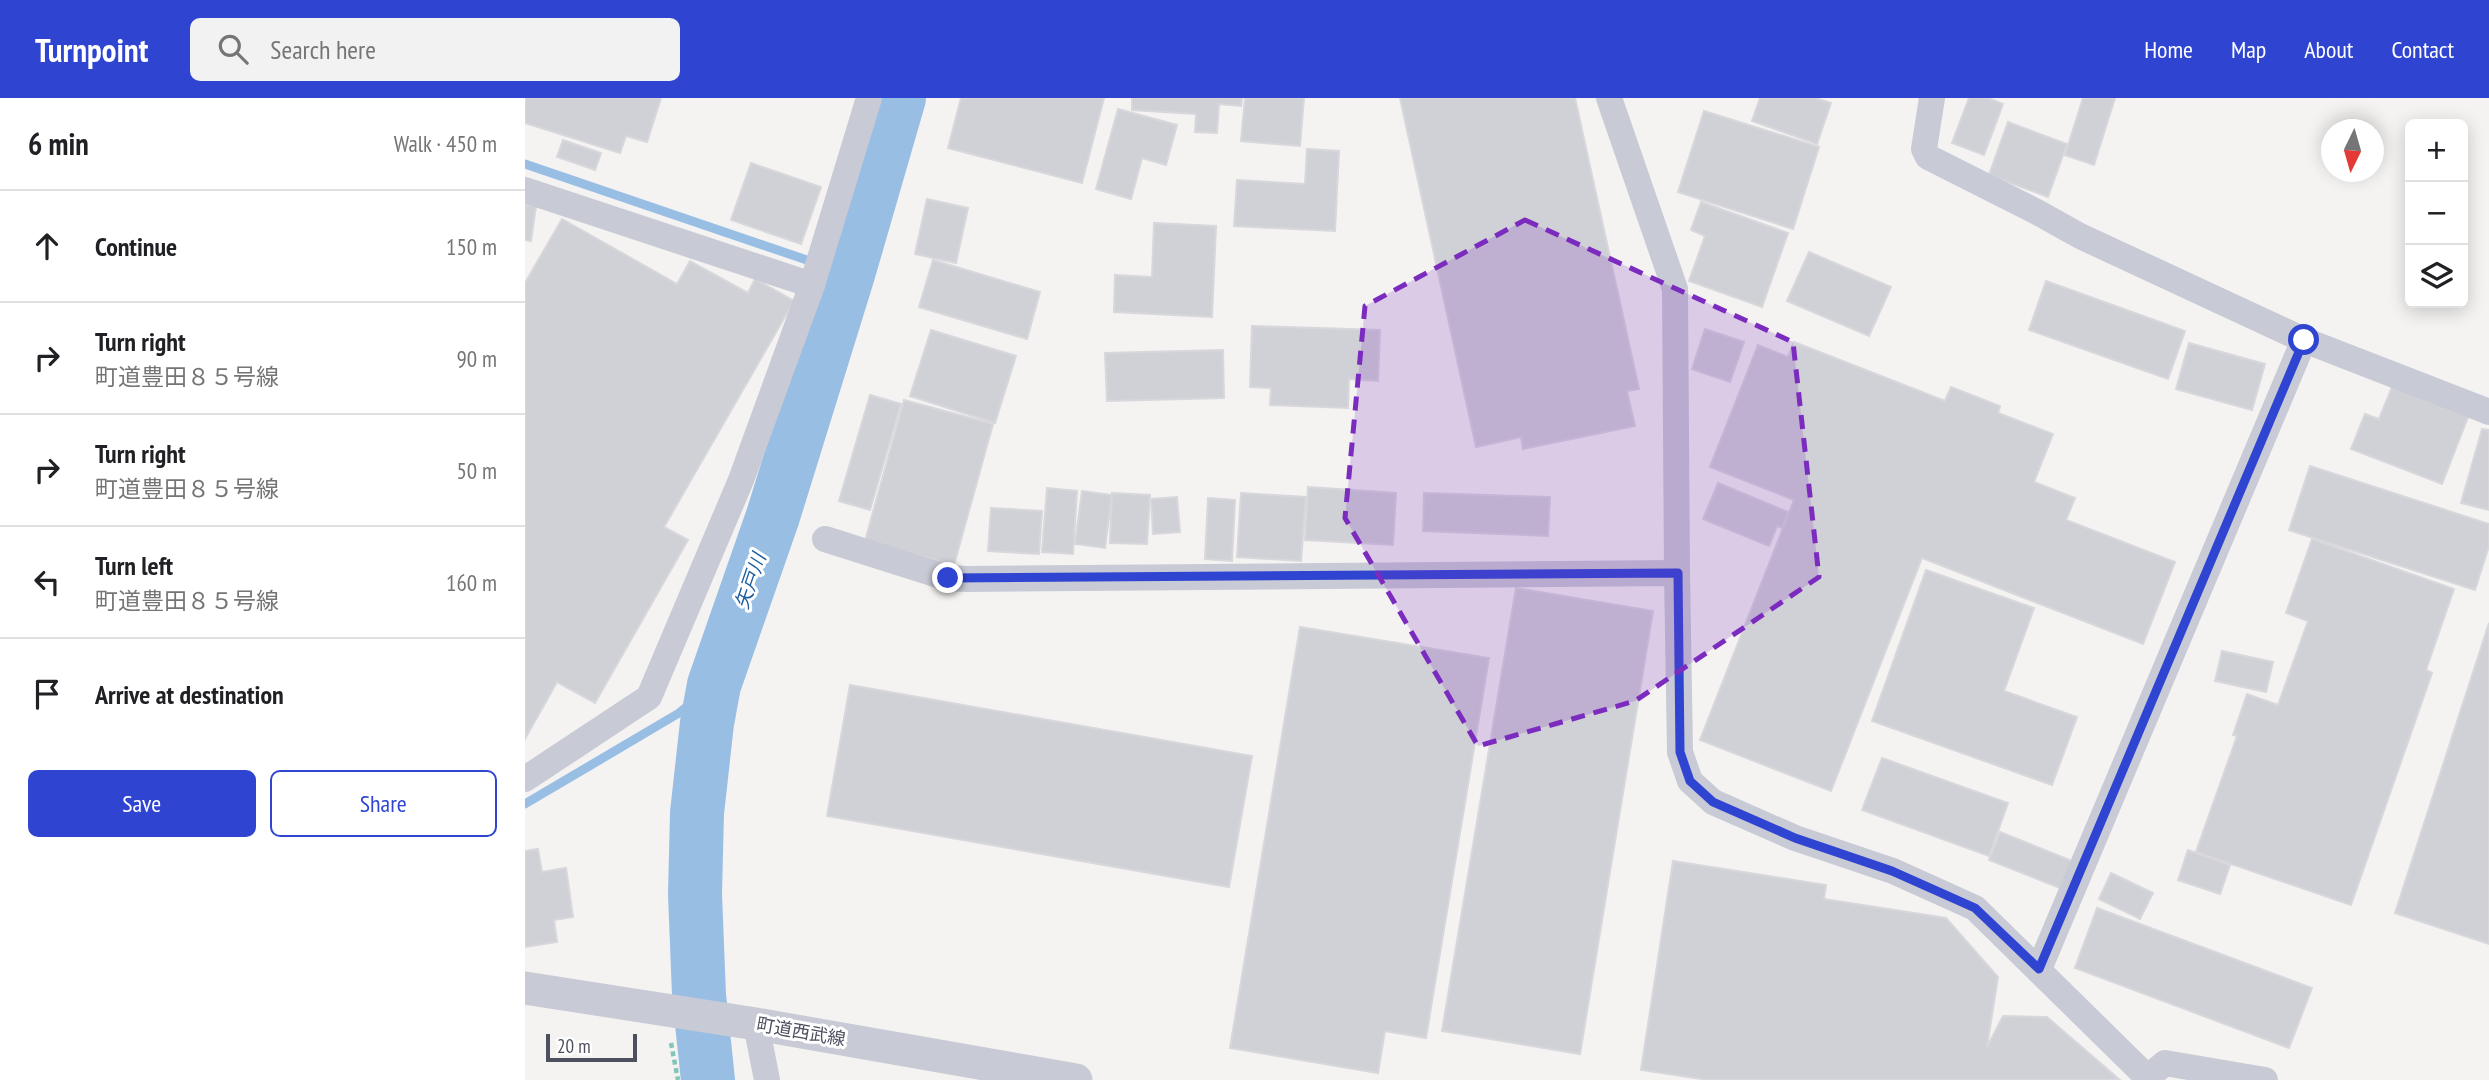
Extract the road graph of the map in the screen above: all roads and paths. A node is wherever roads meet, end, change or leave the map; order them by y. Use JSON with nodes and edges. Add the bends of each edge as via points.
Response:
{"nodes":[{"id":1,"x":869,"y":98,"type":"edge"},
{"id":2,"x":1609,"y":98,"type":"edge"},
{"id":3,"x":1932,"y":98,"type":"edge"},
{"id":4,"x":525,"y":190,"type":"edge"},
{"id":5,"x":812,"y":285,"type":"junction"},
{"id":6,"x":2304,"y":340,"type":"junction"},
{"id":7,"x":2489,"y":412,"type":"edge"},
{"id":8,"x":825,"y":539,"type":"dead end"},
{"id":9,"x":1678,"y":573,"type":"junction"},
{"id":10,"x":525,"y":779,"type":"edge"},
{"id":11,"x":2039,"y":969,"type":"junction"},
{"id":12,"x":525,"y":988,"type":"edge"},
{"id":13,"x":756,"y":1024,"type":"junction"},
{"id":14,"x":2149,"y":1078,"type":"edge"},
{"id":15,"x":767,"y":1080,"type":"edge"},
{"id":16,"x":1076,"y":1080,"type":"edge"},
{"id":17,"x":2265,"y":1080,"type":"edge"}],
"edges":[{"from":1,"to":5,"type":"street"},
{"from":2,"to":9,"type":"street","via":[[1675,289]]},
{"from":3,"to":6,"type":"street","via":[[1924,149],[1928,157],[2080,236]]},
{"from":4,"to":5,"type":"street"},
{"from":5,"to":10,"type":"street","via":[[741,480],[649,697]]},
{"from":6,"to":7,"type":"street"},
{"from":6,"to":11,"type":"street"},
{"from":8,"to":9,"type":"street","via":[[948,578],[967,579]]},
{"from":9,"to":11,"type":"street","via":[[1680,752],[1690,781],[1713,802],[1975,908]]},
{"from":11,"to":14,"type":"street"},
{"from":12,"to":13,"type":"street","name":"町道西武線"},
{"from":13,"to":15,"type":"street"},
{"from":13,"to":16,"type":"street","name":"町道西武線"},
{"from":14,"to":17,"type":"street","via":[[2165,1063]]}]}
